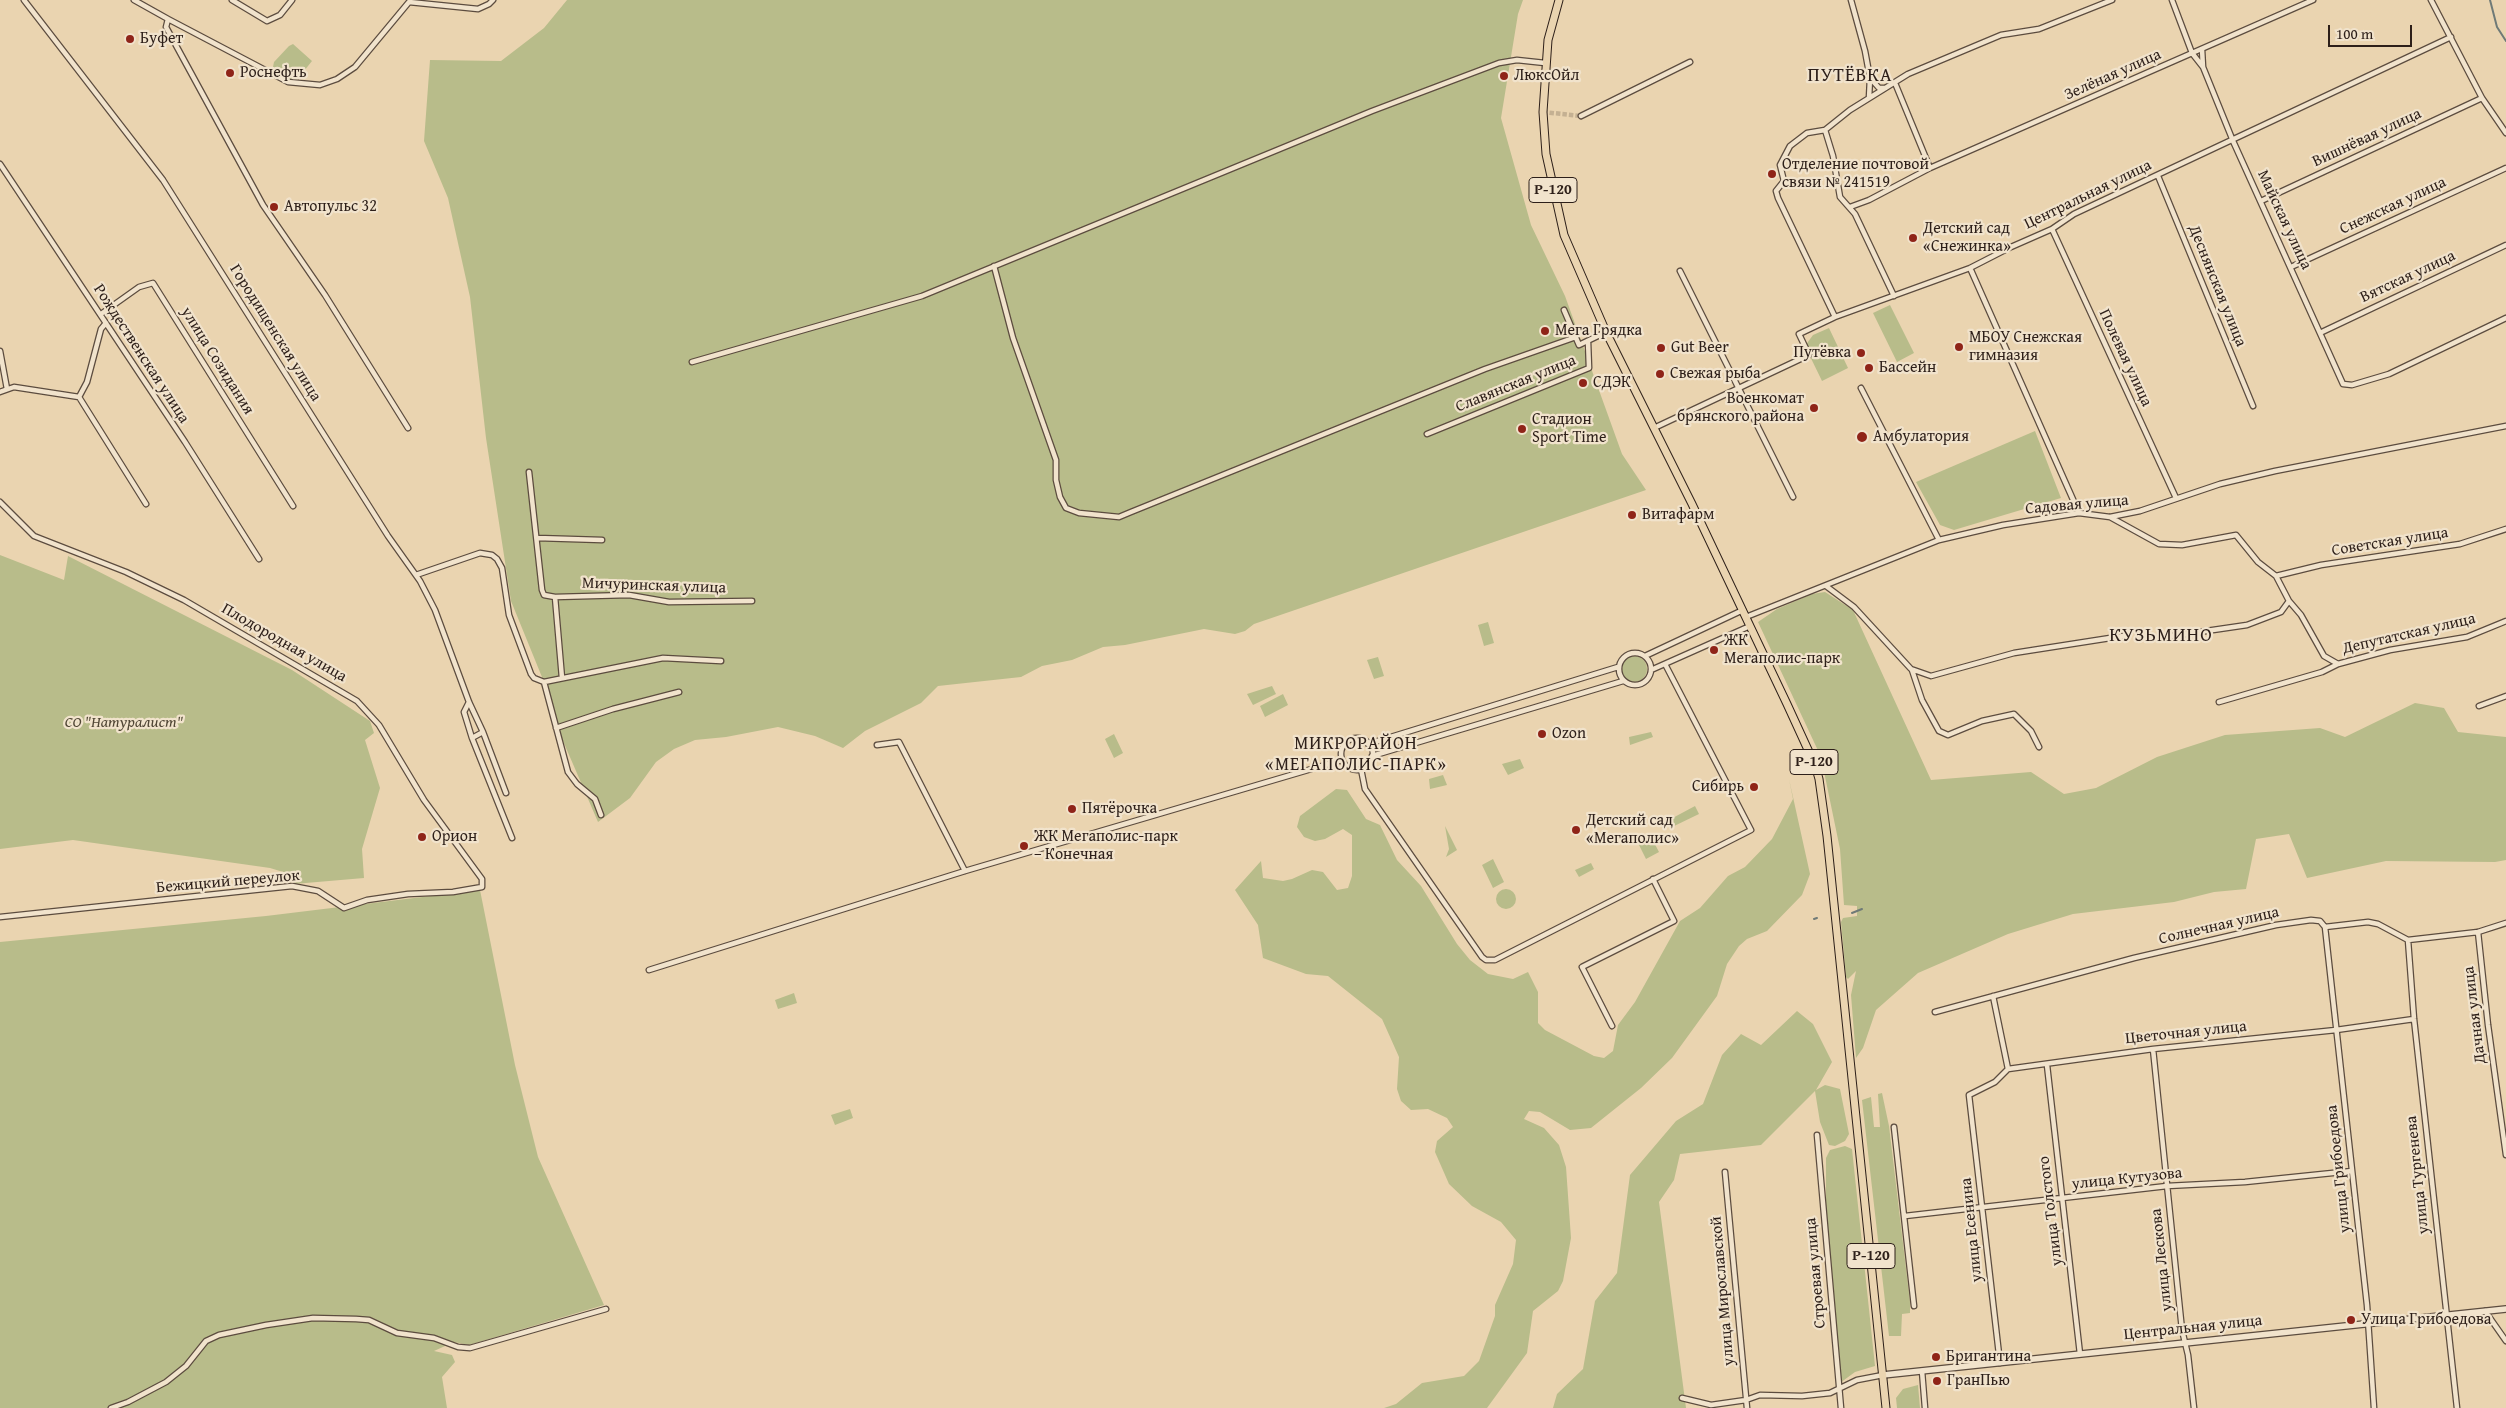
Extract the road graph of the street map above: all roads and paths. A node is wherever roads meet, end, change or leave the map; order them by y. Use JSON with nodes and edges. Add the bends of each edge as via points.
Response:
{"nodes":[{"id":1,"x":24,"y":0,"type":"edge"},
{"id":2,"x":134,"y":0,"type":"edge"},
{"id":3,"x":232,"y":0,"type":"edge"},
{"id":4,"x":292,"y":0,"type":"edge"},
{"id":5,"x":493,"y":0,"type":"edge"},
{"id":6,"x":1559,"y":0,"type":"edge"},
{"id":7,"x":1851,"y":0,"type":"edge"},
{"id":8,"x":2112,"y":0,"type":"edge"},
{"id":9,"x":2172,"y":0,"type":"edge"},
{"id":10,"x":2313,"y":0,"type":"edge"},
{"id":11,"x":2431,"y":0,"type":"edge"},
{"id":12,"x":168,"y":19,"type":"junction"},
{"id":13,"x":2451,"y":37,"type":"junction"},
{"id":14,"x":2202,"y":49,"type":"junction"},
{"id":15,"x":2192,"y":54,"type":"junction"},
{"id":16,"x":1690,"y":62,"type":"dead end"},
{"id":17,"x":1545,"y":63,"type":"junction"},
{"id":18,"x":2203,"y":67,"type":"junction"},
{"id":19,"x":1870,"y":78,"type":"junction"},
{"id":20,"x":1895,"y":83,"type":"junction"},
{"id":21,"x":1886,"y":88,"type":"junction"},
{"id":22,"x":1869,"y":98,"type":"junction"},
{"id":23,"x":2482,"y":98,"type":"junction"},
{"id":24,"x":1581,"y":116,"type":"tunnel mouth"},
{"id":25,"x":1825,"y":130,"type":"junction"},
{"id":26,"x":2506,"y":133,"type":"edge"},
{"id":27,"x":2233,"y":141,"type":"junction"},
{"id":28,"x":0,"y":164,"type":"edge"},
{"id":29,"x":1930,"y":168,"type":"junction"},
{"id":30,"x":2506,"y":168,"type":"edge"},
{"id":31,"x":2158,"y":176,"type":"junction"},
{"id":32,"x":2261,"y":201,"type":"junction"},
{"id":33,"x":1850,"y":207,"type":"junction"},
{"id":34,"x":2052,"y":229,"type":"junction"},
{"id":35,"x":2506,"y":245,"type":"edge"},
{"id":36,"x":994,"y":266,"type":"junction"},
{"id":37,"x":2291,"y":267,"type":"junction"},
{"id":38,"x":1970,"y":268,"type":"junction"},
{"id":39,"x":1680,"y":271,"type":"dead end"},
{"id":40,"x":1894,"y":296,"type":"junction"},
{"id":41,"x":1564,"y":310,"type":"dead end"},
{"id":42,"x":101,"y":314,"type":"junction"},
{"id":43,"x":1835,"y":318,"type":"junction"},
{"id":44,"x":2506,"y":318,"type":"edge"},
{"id":45,"x":106,"y":323,"type":"junction"},
{"id":46,"x":1606,"y":332,"type":"junction"},
{"id":47,"x":2322,"y":332,"type":"junction"},
{"id":48,"x":1576,"y":337,"type":"junction"},
{"id":49,"x":1588,"y":341,"type":"junction"},
{"id":50,"x":0,"y":351,"type":"edge"},
{"id":51,"x":692,"y":362,"type":"dead end"},
{"id":52,"x":1739,"y":388,"type":"junction"},
{"id":53,"x":1861,"y":388,"type":"dead end"},
{"id":54,"x":7,"y":389,"type":"junction"},
{"id":55,"x":0,"y":392,"type":"edge"},
{"id":56,"x":79,"y":397,"type":"junction"},
{"id":57,"x":2253,"y":406,"type":"dead end"},
{"id":58,"x":2506,"y":426,"type":"edge"},
{"id":59,"x":408,"y":428,"type":"dead end"},
{"id":60,"x":1654,"y":428,"type":"junction"},
{"id":61,"x":1428,"y":434,"type":"dead end"},
{"id":62,"x":528,"y":472,"type":"dead end"},
{"id":63,"x":1793,"y":497,"type":"dead end"},
{"id":64,"x":2176,"y":498,"type":"junction"},
{"id":65,"x":0,"y":502,"type":"edge"},
{"id":66,"x":146,"y":504,"type":"dead end"},
{"id":67,"x":293,"y":506,"type":"dead end"},
{"id":68,"x":2079,"y":514,"type":"junction"},
{"id":69,"x":2110,"y":517,"type":"junction"},
{"id":70,"x":2506,"y":529,"type":"edge"},
{"id":71,"x":537,"y":538,"type":"junction"},
{"id":72,"x":602,"y":540,"type":"dead end"},
{"id":73,"x":1939,"y":540,"type":"junction"},
{"id":74,"x":259,"y":559,"type":"dead end"},
{"id":75,"x":416,"y":575,"type":"junction"},
{"id":76,"x":2276,"y":576,"type":"junction"},
{"id":77,"x":1826,"y":586,"type":"junction"},
{"id":78,"x":555,"y":597,"type":"junction"},
{"id":79,"x":752,"y":601,"type":"dead end"},
{"id":80,"x":2289,"y":601,"type":"junction"},
{"id":81,"x":1745,"y":614,"type":"junction"},
{"id":82,"x":2506,"y":621,"type":"edge"},
{"id":83,"x":1750,"y":626,"type":"junction"},
{"id":84,"x":2122,"y":636,"type":"dead end"},
{"id":85,"x":2172,"y":636,"type":"dead end"},
{"id":86,"x":1644,"y":656,"type":"junction"},
{"id":87,"x":721,"y":661,"type":"dead end"},
{"id":88,"x":1665,"y":664,"type":"junction"},
{"id":89,"x":2338,"y":664,"type":"junction"},
{"id":90,"x":1618,"y":667,"type":"junction"},
{"id":91,"x":1912,"y":669,"type":"junction"},
{"id":92,"x":1652,"y":670,"type":"junction"},
{"id":93,"x":562,"y":678,"type":"junction"},
{"id":94,"x":1623,"y":681,"type":"junction"},
{"id":95,"x":544,"y":682,"type":"junction"},
{"id":96,"x":679,"y":692,"type":"dead end"},
{"id":97,"x":2506,"y":696,"type":"edge"},
{"id":98,"x":469,"y":702,"type":"junction"},
{"id":99,"x":2219,"y":702,"type":"dead end"},
{"id":100,"x":2479,"y":706,"type":"dead end"},
{"id":101,"x":556,"y":728,"type":"junction"},
{"id":102,"x":483,"y":732,"type":"junction"},
{"id":103,"x":472,"y":738,"type":"junction"},
{"id":104,"x":1368,"y":744,"type":"junction"},
{"id":105,"x":877,"y":745,"type":"dead end"},
{"id":106,"x":2039,"y":747,"type":"dead end"},
{"id":107,"x":1372,"y":756,"type":"junction"},
{"id":108,"x":1342,"y":760,"type":"junction"},
{"id":109,"x":1361,"y":770,"type":"junction"},
{"id":110,"x":506,"y":793,"type":"dead end"},
{"id":111,"x":601,"y":815,"type":"dead end"},
{"id":112,"x":512,"y":838,"type":"dead end"},
{"id":113,"x":965,"y":871,"type":"junction"},
{"id":114,"x":1653,"y":879,"type":"junction"},
{"id":115,"x":482,"y":887,"type":"joint"},
{"id":116,"x":0,"y":918,"type":"edge"},
{"id":117,"x":2506,"y":923,"type":"edge"},
{"id":118,"x":2325,"y":927,"type":"junction"},
{"id":119,"x":2478,"y":932,"type":"junction"},
{"id":120,"x":2408,"y":940,"type":"junction"},
{"id":121,"x":648,"y":970,"type":"dead end"},
{"id":122,"x":1993,"y":996,"type":"junction"},
{"id":123,"x":1935,"y":1012,"type":"dead end"},
{"id":124,"x":2414,"y":1019,"type":"junction"},
{"id":125,"x":1612,"y":1026,"type":"dead end"},
{"id":126,"x":2336,"y":1030,"type":"junction"},
{"id":127,"x":2153,"y":1049,"type":"junction"},
{"id":128,"x":2047,"y":1065,"type":"junction"},
{"id":129,"x":2008,"y":1070,"type":"junction"},
{"id":130,"x":1894,"y":1127,"type":"dead end"},
{"id":131,"x":1817,"y":1135,"type":"dead end"},
{"id":132,"x":2506,"y":1154,"type":"edge"},
{"id":133,"x":2352,"y":1171,"type":"junction"},
{"id":134,"x":1726,"y":1172,"type":"dead end"},
{"id":135,"x":2167,"y":1186,"type":"junction"},
{"id":136,"x":2062,"y":1199,"type":"junction"},
{"id":137,"x":1982,"y":1208,"type":"junction"},
{"id":138,"x":1905,"y":1216,"type":"junction"},
{"id":139,"x":1914,"y":1306,"type":"dead end"},
{"id":140,"x":606,"y":1309,"type":"dead end"},
{"id":141,"x":2506,"y":1309,"type":"edge"},
{"id":142,"x":2485,"y":1312,"type":"junction"},
{"id":143,"x":2447,"y":1315,"type":"junction"},
{"id":144,"x":2366,"y":1323,"type":"junction"},
{"id":145,"x":2506,"y":1341,"type":"edge"},
{"id":146,"x":2186,"y":1343,"type":"junction"},
{"id":147,"x":2080,"y":1354,"type":"junction"},
{"id":148,"x":2000,"y":1363,"type":"junction"},
{"id":149,"x":1922,"y":1371,"type":"junction"},
{"id":150,"x":1883,"y":1374,"type":"junction"},
{"id":151,"x":1839,"y":1388,"type":"junction"},
{"id":152,"x":1682,"y":1398,"type":"dead end"},
{"id":153,"x":1746,"y":1400,"type":"junction"},
{"id":154,"x":111,"y":1408,"type":"edge"},
{"id":155,"x":1747,"y":1408,"type":"edge"},
{"id":156,"x":1841,"y":1408,"type":"edge"},
{"id":157,"x":1886,"y":1408,"type":"edge"},
{"id":158,"x":1925,"y":1408,"type":"edge"},
{"id":159,"x":2194,"y":1408,"type":"edge"},
{"id":160,"x":2374,"y":1408,"type":"edge"},
{"id":161,"x":2457,"y":1408,"type":"edge"}],
"edges":[{"from":1,"to":75,"type":"street","name":"Городищенская улица","via":[[164,180],[388,536]]},
{"from":2,"to":12,"type":"street"},
{"from":3,"to":4,"type":"street","via":[[267,21],[280,15]]},
{"from":5,"to":12,"type":"street","via":[[478,9],[409,2],[355,67],[337,80],[320,85],[288,82]]},
{"from":6,"to":17,"type":"main road","number":"Р-120"},
{"from":7,"to":19,"type":"street"},
{"from":8,"to":20,"type":"street","via":[[2039,29],[2012,31],[1908,74]]},
{"from":9,"to":15,"type":"street"},
{"from":10,"to":14,"type":"street","name":"Зелёная улица"},
{"from":11,"to":13,"type":"street"},
{"from":12,"to":59,"type":"street","via":[[166,27],[263,205],[325,295]]},
{"from":13,"to":23,"type":"street"},
{"from":13,"to":27,"type":"street","name":"Центральная улица"},
{"from":14,"to":15,"type":"street","name":"Зелёная улица"},
{"from":14,"to":18,"type":"street"},
{"from":15,"to":18,"type":"street"},
{"from":15,"to":29,"type":"street","name":"Зелёная улица"},
{"from":16,"to":24,"type":"street"},
{"from":17,"to":36,"type":"street","via":[[1517,60],[1499,63],[1372,111]]},
{"from":17,"to":46,"type":"main road","number":"Р-120","via":[[1543,126],[1552,187],[1564,235]]},
{"from":18,"to":27,"type":"street","name":"Майская улица"},
{"from":19,"to":21,"type":"street","via":[[1879,88]]},
{"from":19,"to":22,"type":"street"},
{"from":20,"to":21,"type":"street"},
{"from":20,"to":29,"type":"street"},
{"from":21,"to":22,"type":"street"},
{"from":22,"to":25,"type":"street"},
{"from":23,"to":26,"type":"street"},
{"from":23,"to":32,"type":"street","name":"Вишнёвая улица"},
{"from":25,"to":33,"type":"street","via":[[1840,197]]},
{"from":25,"to":43,"type":"street","via":[[1807,133],[1790,146],[1780,165],[1784,181],[1776,191]]},
{"from":27,"to":31,"type":"street","name":"Центральная улица"},
{"from":27,"to":32,"type":"street","name":"Майская улица"},
{"from":28,"to":42,"type":"street","name":"Рождественская улица"},
{"from":29,"to":33,"type":"street","name":"Зелёная улица"},
{"from":30,"to":37,"type":"street","name":"Снежская улица"},
{"from":31,"to":34,"type":"street","name":"Центральная улица","via":[[2074,214]]},
{"from":31,"to":57,"type":"street","name":"Деснянская улица"},
{"from":32,"to":37,"type":"street","name":"Майская улица"},
{"from":33,"to":40,"type":"street"},
{"from":34,"to":38,"type":"street","name":"Центральная улица"},
{"from":34,"to":64,"type":"street","name":"Полевая улица"},
{"from":35,"to":47,"type":"street","name":"Вятская улица"},
{"from":36,"to":48,"type":"street","via":[[1013,338],[1056,460],[1060,497],[1066,508],[1079,513],[1119,516],[1131,512],[1484,369]]},
{"from":36,"to":51,"type":"street","via":[[922,296]]},
{"from":37,"to":47,"type":"street","name":"Майская улица"},
{"from":38,"to":40,"type":"street","name":"Центральная улица"},
{"from":38,"to":68,"type":"street"},
{"from":39,"to":52,"type":"street"},
{"from":40,"to":43,"type":"street","name":"Центральная улица"},
{"from":41,"to":48,"type":"street"},
{"from":42,"to":45,"type":"street","name":"Рождественская улица"},
{"from":42,"to":67,"type":"street","name":"улица Созидания","via":[[139,287],[153,283]]},
{"from":43,"to":52,"type":"street","name":"Центральная улица","via":[[1799,334],[1809,355]]},
{"from":44,"to":47,"type":"street","name":"Майская улица","via":[[2389,374],[2352,385],[2344,384]]},
{"from":45,"to":56,"type":"street","via":[[101,329],[87,382]]},
{"from":45,"to":74,"type":"street","name":"Рождественская улица"},
{"from":46,"to":49,"type":"street"},
{"from":46,"to":60,"type":"main road","number":"Р-120"},
{"from":48,"to":49,"type":"street","via":[[1579,345]]},
{"from":49,"to":61,"type":"street","name":"Славянская улица","via":[[1589,368]]},
{"from":50,"to":54,"type":"street"},
{"from":52,"to":60,"type":"street","name":"Центральная улица"},
{"from":52,"to":63,"type":"street"},
{"from":53,"to":73,"type":"street"},
{"from":54,"to":55,"type":"street"},
{"from":54,"to":56,"type":"street","via":[[36,389]]},
{"from":56,"to":66,"type":"street"},
{"from":58,"to":64,"type":"street","name":"Садовая улица","via":[[2274,471]]},
{"from":60,"to":81,"type":"main road","number":"Р-120"},
{"from":62,"to":71,"type":"street"},
{"from":64,"to":69,"type":"street","name":"Садовая улица","via":[[2140,511]]},
{"from":65,"to":115,"type":"street","name":"Плодородная улица","via":[[34,536],[126,572],[184,600],[357,701],[379,725],[424,800],[480,875]]},
{"from":68,"to":69,"type":"street","name":"Садовая улица"},
{"from":68,"to":73,"type":"street","name":"Садовая улица","via":[[2003,525]]},
{"from":69,"to":76,"type":"street","name":"Депутатская улица","via":[[2159,544],[2182,545],[2236,535],[2258,562]]},
{"from":70,"to":76,"type":"street","name":"Советская улица","via":[[2460,544],[2321,565]]},
{"from":71,"to":72,"type":"street"},
{"from":71,"to":78,"type":"street","via":[[542,590],[544,595]]},
{"from":73,"to":77,"type":"street","name":"Садовая улица"},
{"from":75,"to":95,"type":"street","via":[[480,553],[497,559],[502,568],[510,615],[530,674]]},
{"from":75,"to":98,"type":"street","name":"Городищенская улица","via":[[435,610]]},
{"from":76,"to":80,"type":"street","name":"Депутатская улица"},
{"from":77,"to":81,"type":"street","name":"Садовая улица"},
{"from":77,"to":91,"type":"street","via":[[1854,607]]},
{"from":78,"to":79,"type":"street","name":"Мичуринская улица","via":[[634,596],[669,602]]},
{"from":78,"to":93,"type":"street"},
{"from":80,"to":85,"type":"street","via":[[2281,612],[2247,625]]},
{"from":80,"to":89,"type":"street","name":"Депутатская улица","via":[[2301,615],[2324,656]]},
{"from":81,"to":83,"type":"main road","number":"Р-120"},
{"from":81,"to":86,"type":"street","name":"Садовая улица"},
{"from":82,"to":89,"type":"street","name":"Депутатская улица","via":[[2467,637],[2390,650]]},
{"from":83,"to":88,"type":"street"},
{"from":83,"to":150,"type":"main road","number":"Р-120","via":[[1815,765],[1823,800]]},
{"from":84,"to":91,"type":"street","via":[[2014,653],[1931,676]]},
{"from":86,"to":90,"type":"street","via":[[1628,654]]},
{"from":86,"to":92,"type":"street"},
{"from":87,"to":93,"type":"street","via":[[663,658]]},
{"from":88,"to":92,"type":"street"},
{"from":88,"to":114,"type":"street","via":[[1751,830]]},
{"from":89,"to":99,"type":"street","via":[[2322,672]]},
{"from":90,"to":94,"type":"street"},
{"from":90,"to":104,"type":"street"},
{"from":91,"to":106,"type":"street","via":[[1922,700],[1939,731],[1948,735],[1982,721],[2014,714],[2031,731]]},
{"from":92,"to":94,"type":"street","via":[[1641,685]]},
{"from":93,"to":95,"type":"street"},
{"from":94,"to":107,"type":"street"},
{"from":95,"to":101,"type":"street"},
{"from":96,"to":101,"type":"street"},
{"from":97,"to":100,"type":"street"},
{"from":98,"to":102,"type":"street","name":"Городищенская улица"},
{"from":98,"to":103,"type":"street","name":"Городищенская улица","via":[[464,712]]},
{"from":101,"to":111,"type":"street","via":[[568,772],[596,800]]},
{"from":102,"to":103,"type":"street"},
{"from":102,"to":110,"type":"street","name":"Городищенская улица"},
{"from":103,"to":112,"type":"street","name":"Городищенская улица"},
{"from":104,"to":107,"type":"street"},
{"from":104,"to":108,"type":"street","via":[[1357,738],[1349,741],[1343,747]]},
{"from":105,"to":113,"type":"street","via":[[899,742]]},
{"from":107,"to":109,"type":"street"},
{"from":108,"to":109,"type":"street","via":[[1350,768]]},
{"from":108,"to":113,"type":"street"},
{"from":109,"to":114,"type":"street","via":[[1365,789],[1486,960],[1495,960]]},
{"from":113,"to":121,"type":"street"},
{"from":114,"to":125,"type":"street","via":[[1674,920],[1582,967]]},
{"from":115,"to":116,"type":"street","name":"Бежицкий переулок","via":[[367,900],[344,908],[318,891],[292,886]]},
{"from":117,"to":119,"type":"street"},
{"from":118,"to":120,"type":"street","name":"Солнечная улица","via":[[2368,922]]},
{"from":118,"to":122,"type":"street","name":"Солнечная улица","via":[[2320,921],[2311,920],[2276,925],[2074,973]]},
{"from":118,"to":126,"type":"street","name":"улица Грибоедова"},
{"from":119,"to":120,"type":"street"},
{"from":119,"to":132,"type":"street","name":"Дачная улица"},
{"from":120,"to":124,"type":"street","name":"улица Тургенева"},
{"from":122,"to":123,"type":"street","name":"Солнечная улица"},
{"from":122,"to":129,"type":"street"},
{"from":124,"to":126,"type":"street","name":"Цветочная улица"},
{"from":124,"to":143,"type":"street","name":"улица Тургенева"},
{"from":126,"to":127,"type":"street","name":"Цветочная улица"},
{"from":126,"to":133,"type":"street","name":"улица Грибоедова"},
{"from":127,"to":128,"type":"street","name":"Цветочная улица"},
{"from":127,"to":135,"type":"street","name":"улица Лескова"},
{"from":128,"to":129,"type":"street","name":"Цветочная улица"},
{"from":128,"to":136,"type":"street","name":"улица Толстого"},
{"from":129,"to":137,"type":"street","name":"улица Есенина","via":[[1995,1082],[1969,1095]]},
{"from":130,"to":138,"type":"street"},
{"from":131,"to":151,"type":"street","name":"Строевая улица"},
{"from":133,"to":135,"type":"street","name":"улица Кутузова"},
{"from":133,"to":144,"type":"street","name":"улица Грибоедова","via":[[2367,1305]]},
{"from":134,"to":153,"type":"street","name":"улица Мирославской"},
{"from":135,"to":136,"type":"street","name":"улица Кутузова"},
{"from":135,"to":146,"type":"street","name":"улица Лескова"},
{"from":136,"to":137,"type":"street","name":"улица Кутузова"},
{"from":136,"to":147,"type":"street","name":"улица Толстого"},
{"from":137,"to":138,"type":"street","name":"улица Кутузова"},
{"from":137,"to":148,"type":"street","name":"улица Есенина"},
{"from":138,"to":139,"type":"street"},
{"from":140,"to":154,"type":"street","via":[[470,1348],[434,1338],[397,1333],[369,1320],[356,1318],[313,1318],[266,1325],[206,1341],[186,1366],[166,1382]]},
{"from":141,"to":142,"type":"street","name":"Центральная улица"},
{"from":142,"to":143,"type":"street","name":"Центральная улица"},
{"from":142,"to":145,"type":"street"},
{"from":143,"to":144,"type":"street","name":"Центральная улица"},
{"from":143,"to":161,"type":"street","name":"улица Тургенева"},
{"from":144,"to":146,"type":"street","name":"Центральная улица"},
{"from":144,"to":160,"type":"street","name":"улица Грибоедова"},
{"from":146,"to":147,"type":"street","name":"Центральная улица"},
{"from":146,"to":159,"type":"street","name":"улица Лескова"},
{"from":147,"to":148,"type":"street","name":"Центральная улица"},
{"from":148,"to":149,"type":"street","name":"Центральная улица"},
{"from":149,"to":150,"type":"street","name":"Центральная улица"},
{"from":149,"to":158,"type":"street"},
{"from":150,"to":151,"type":"street"},
{"from":150,"to":157,"type":"main road","number":"Р-120"},
{"from":151,"to":153,"type":"street","via":[[1830,1393],[1760,1395]]},
{"from":151,"to":156,"type":"street","name":"Строевая улица"},
{"from":152,"to":153,"type":"street","via":[[1711,1405]]},
{"from":153,"to":155,"type":"street","name":"улица Мирославской"}]}
